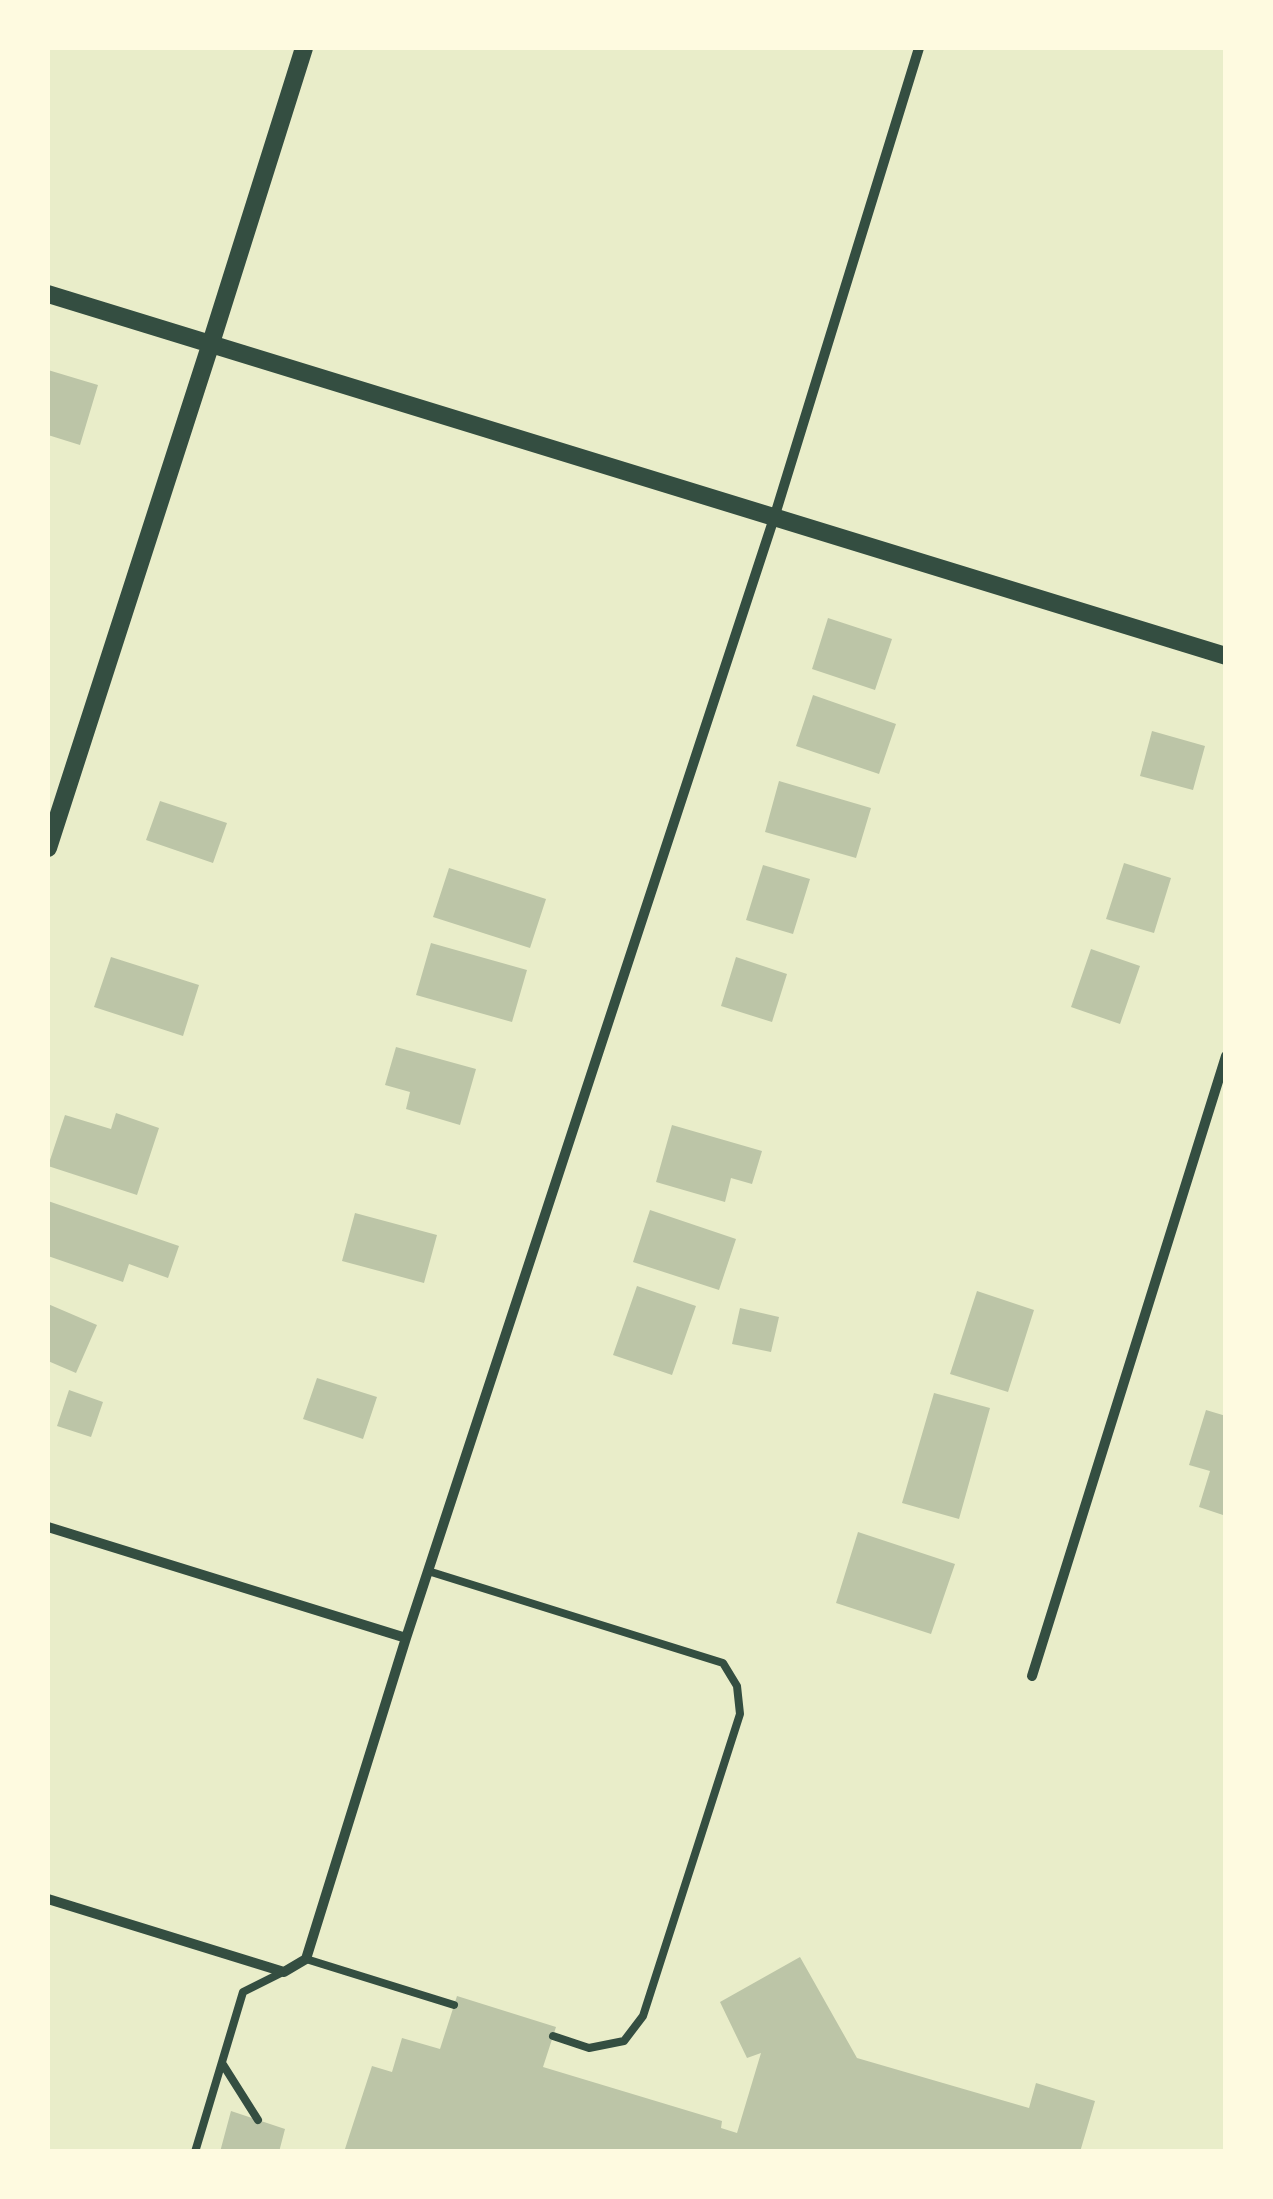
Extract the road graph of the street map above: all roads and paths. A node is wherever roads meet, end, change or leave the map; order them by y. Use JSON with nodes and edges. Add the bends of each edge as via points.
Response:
{"nodes":[{"id":1,"x":304,"y":48,"type":"edge"},
{"id":2,"x":920,"y":48,"type":"edge"},
{"id":3,"x":48,"y":294,"type":"edge"},
{"id":4,"x":211,"y":343,"type":"junction"},
{"id":5,"x":774,"y":518,"type":"junction"},
{"id":6,"x":1226,"y":656,"type":"edge"},
{"id":7,"x":48,"y":848,"type":"edge"},
{"id":8,"x":1226,"y":1056,"type":"edge"},
{"id":9,"x":48,"y":1527,"type":"edge"},
{"id":10,"x":428,"y":1572,"type":"junction"},
{"id":11,"x":406,"y":1638,"type":"junction"},
{"id":12,"x":1032,"y":1676,"type":"dead end"},
{"id":13,"x":48,"y":1899,"type":"edge"},
{"id":14,"x":306,"y":1960,"type":"junction"},
{"id":15,"x":284,"y":1972,"type":"junction"},
{"id":16,"x":454,"y":2005,"type":"dead end"},
{"id":17,"x":553,"y":2036,"type":"dead end"},
{"id":18,"x":222,"y":2063,"type":"junction"},
{"id":19,"x":258,"y":2120,"type":"dead end"},
{"id":20,"x":195,"y":2152,"type":"edge"}],
"edges":[{"from":1,"to":4,"type":"street"},
{"from":2,"to":5,"type":"street"},
{"from":3,"to":4,"type":"street"},
{"from":4,"to":5,"type":"street"},
{"from":4,"to":7,"type":"street"},
{"from":5,"to":6,"type":"street"},
{"from":5,"to":10,"type":"street"},
{"from":8,"to":12,"type":"street"},
{"from":9,"to":11,"type":"street"},
{"from":10,"to":11,"type":"street"},
{"from":10,"to":17,"type":"lane","via":[[722,1663],[737,1686],[740,1714],[643,2016],[624,2042],[590,2048]]},
{"from":11,"to":14,"type":"street"},
{"from":13,"to":15,"type":"street"},
{"from":14,"to":15,"type":"street"},
{"from":14,"to":16,"type":"lane"},
{"from":15,"to":18,"type":"lane","via":[[244,1992]]},
{"from":18,"to":19,"type":"lane"},
{"from":18,"to":20,"type":"lane"}]}
